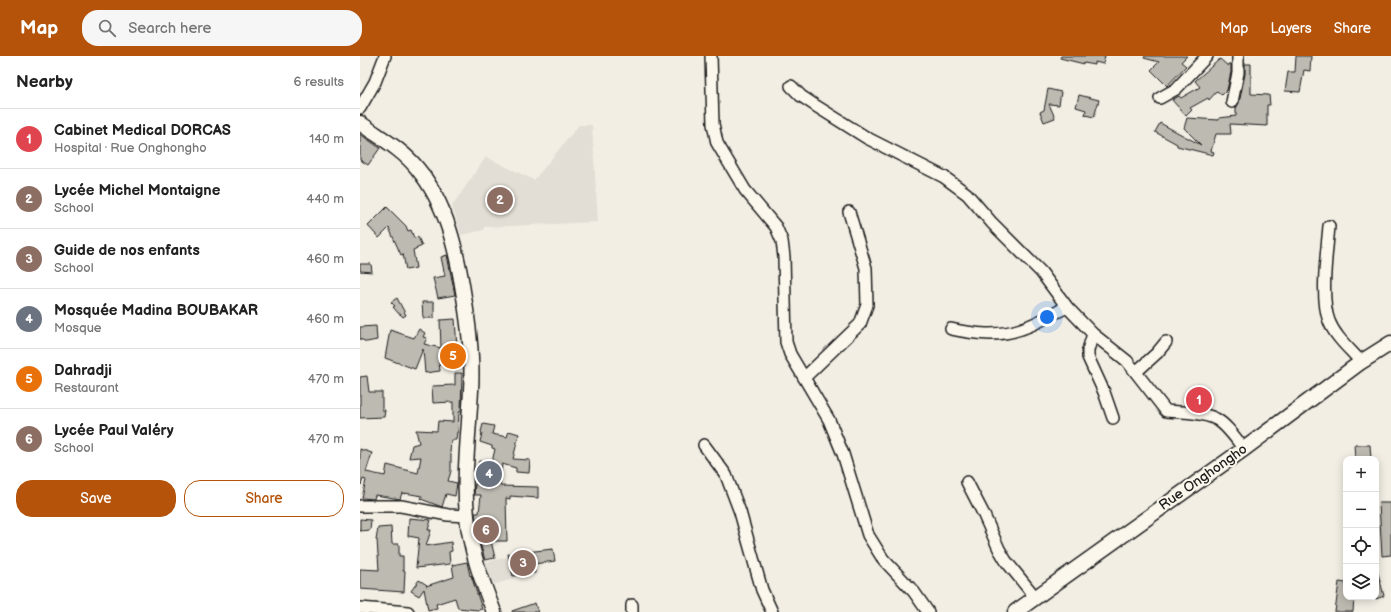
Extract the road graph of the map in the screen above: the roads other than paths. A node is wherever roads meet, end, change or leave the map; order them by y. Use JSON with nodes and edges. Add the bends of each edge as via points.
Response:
{"nodes":[{"id":1,"x":385,"y":56,"type":"edge"},
{"id":2,"x":711,"y":56,"type":"edge"},
{"id":3,"x":1207,"y":56,"type":"edge"},
{"id":4,"x":1238,"y":56,"type":"edge"},
{"id":5,"x":791,"y":86,"type":"dead end"},
{"id":6,"x":1160,"y":98,"type":"dead end"},
{"id":7,"x":1232,"y":102,"type":"dead end"},
{"id":8,"x":360,"y":108,"type":"edge"},
{"id":9,"x":360,"y":123,"type":"edge"},
{"id":10,"x":849,"y":212,"type":"dead end"},
{"id":11,"x":1329,"y":226,"type":"dead end"},
{"id":12,"x":1067,"y":308,"type":"junction"},
{"id":13,"x":950,"y":329,"type":"dead end"},
{"id":14,"x":1094,"y":334,"type":"junction"},
{"id":15,"x":1166,"y":342,"type":"dead end"},
{"id":16,"x":1391,"y":343,"type":"edge"},
{"id":17,"x":1361,"y":362,"type":"junction"},
{"id":18,"x":1136,"y":372,"type":"junction"},
{"id":19,"x":804,"y":378,"type":"junction"},
{"id":20,"x":1113,"y":418,"type":"dead end"},
{"id":21,"x":704,"y":445,"type":"dead end"},
{"id":22,"x":1244,"y":449,"type":"junction"},
{"id":23,"x":968,"y":482,"type":"dead end"},
{"id":24,"x":360,"y":506,"type":"edge"},
{"id":25,"x":467,"y":516,"type":"junction"},
{"id":26,"x":1035,"y":597,"type":"junction"},
{"id":27,"x":360,"y":608,"type":"edge"},
{"id":28,"x":408,"y":612,"type":"edge"},
{"id":29,"x":494,"y":612,"type":"edge"},
{"id":30,"x":772,"y":612,"type":"edge"},
{"id":31,"x":928,"y":612,"type":"edge"},
{"id":32,"x":1015,"y":612,"type":"edge"}],
"edges":[{"from":1,"to":8,"type":"street","via":[[375,82]]},
{"from":2,"to":19,"type":"street","via":[[717,143],[745,190],[776,227],[782,241],[786,342]]},
{"from":3,"to":6,"type":"street","via":[[1176,90]]},
{"from":4,"to":7,"type":"street","via":[[1238,73]]},
{"from":5,"to":12,"type":"street","via":[[801,96],[861,134],[944,177],[967,194],[1041,272]]},
{"from":9,"to":25,"type":"main road","via":[[402,153],[424,177],[447,221],[457,253],[467,312],[472,374],[466,486]]},
{"from":10,"to":19,"type":"street","via":[[866,268],[867,305],[860,324]]},
{"from":11,"to":17,"type":"street","via":[[1325,286],[1329,320],[1340,339]]},
{"from":12,"to":13,"type":"street","via":[[1021,329],[995,334],[972,334]]},
{"from":12,"to":14,"type":"street"},
{"from":14,"to":18,"type":"street"},
{"from":14,"to":20,"type":"street","via":[[1088,357]]},
{"from":15,"to":18,"type":"street","via":[[1152,359]]},
{"from":16,"to":17,"type":"main road","name":"Rue Onghongho"},
{"from":17,"to":22,"type":"main road","name":"Rue Onghongho"},
{"from":18,"to":22,"type":"street","via":[[1166,410],[1216,419]]},
{"from":19,"to":31,"type":"street","via":[[830,420],[868,535],[883,559],[914,592]]},
{"from":21,"to":30,"type":"street","via":[[726,475],[740,512],[762,590]]},
{"from":22,"to":26,"type":"main road","name":"Rue Onghongho"},
{"from":23,"to":26,"type":"street","via":[[999,549]]},
{"from":24,"to":25,"type":"street","via":[[401,506]]},
{"from":25,"to":29,"type":"main road","via":[[476,562]]},
{"from":26,"to":32,"type":"main road","name":"Rue Onghongho"},
{"from":27,"to":28,"type":"street"}]}
